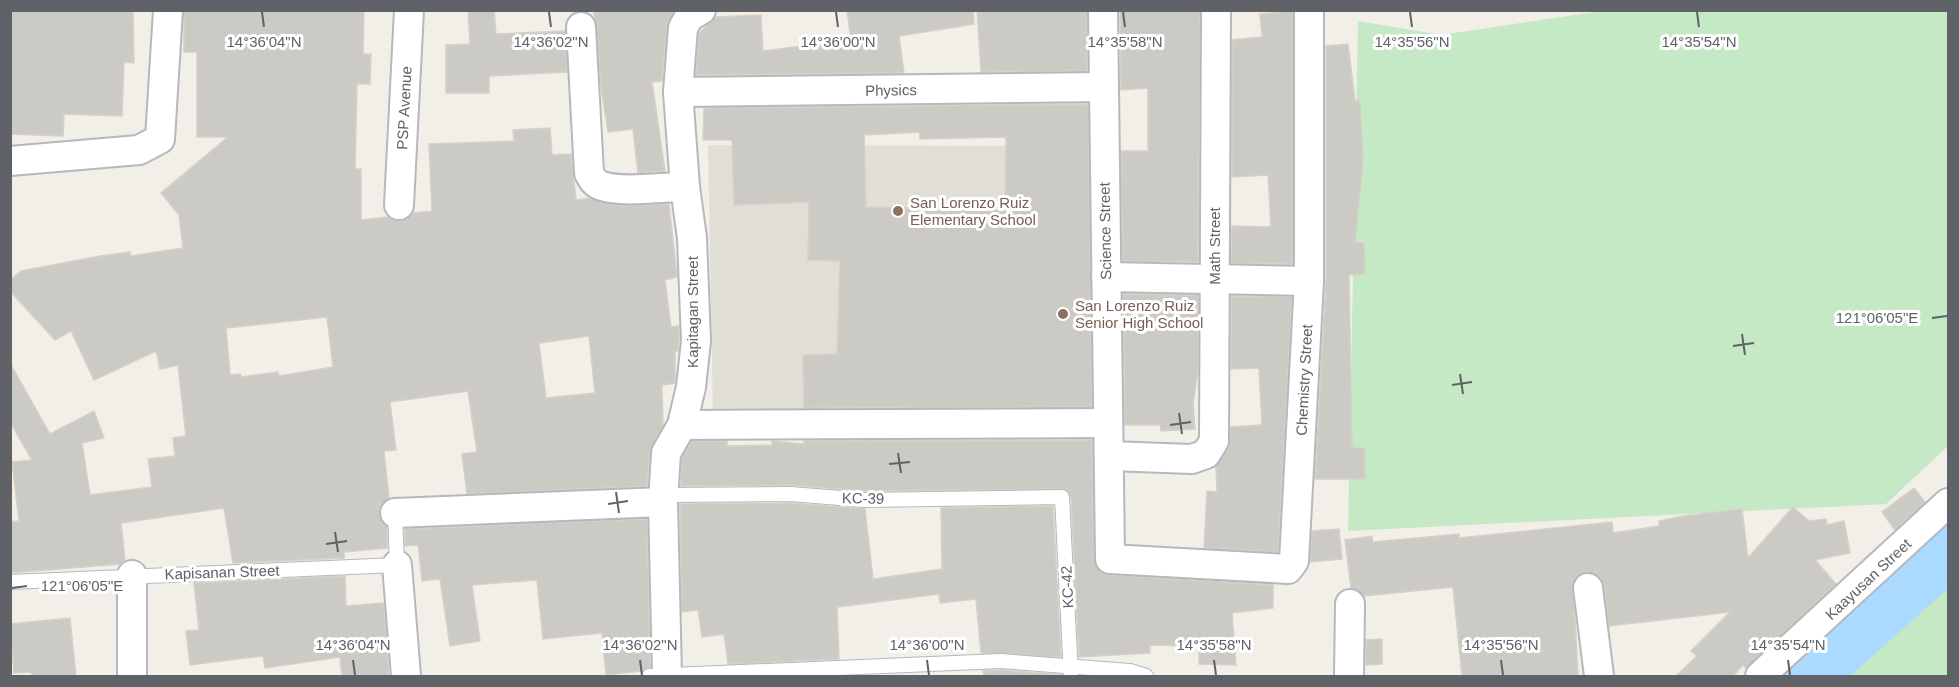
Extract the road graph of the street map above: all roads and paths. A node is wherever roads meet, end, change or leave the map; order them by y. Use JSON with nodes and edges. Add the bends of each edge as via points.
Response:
{"nodes":[{"id":1,"x":168,"y":10,"type":"edge"},
{"id":2,"x":410,"y":10,"type":"edge"},
{"id":3,"x":1103,"y":10,"type":"edge"},
{"id":4,"x":1216,"y":10,"type":"edge"},
{"id":5,"x":1309,"y":10,"type":"edge"},
{"id":6,"x":695,"y":14,"type":"edge"},
{"id":7,"x":581,"y":27,"type":"dead end"},
{"id":8,"x":1104,"y":87,"type":"junction"},
{"id":9,"x":678,"y":92,"type":"junction"},
{"id":10,"x":10,"y":161,"type":"edge"},
{"id":11,"x":685,"y":187,"type":"junction"},
{"id":12,"x":399,"y":205,"type":"dead end"},
{"id":13,"x":1106,"y":277,"type":"junction"},
{"id":14,"x":1214,"y":279,"type":"junction"},
{"id":15,"x":1310,"y":281,"type":"junction"},
{"id":16,"x":1108,"y":423,"type":"junction"},
{"id":17,"x":682,"y":425,"type":"junction"},
{"id":18,"x":1109,"y":456,"type":"junction"},
{"id":19,"x":1062,"y":497,"type":"joint"},
{"id":20,"x":663,"y":498,"type":"junction"},
{"id":21,"x":1948,"y":503,"type":"edge"},
{"id":22,"x":395,"y":513,"type":"joint"},
{"id":23,"x":1110,"y":559,"type":"joint"},
{"id":24,"x":397,"y":565,"type":"junction"},
{"id":25,"x":132,"y":575,"type":"junction"},
{"id":26,"x":10,"y":582,"type":"edge"},
{"id":27,"x":1588,"y":588,"type":"dead end"},
{"id":28,"x":1350,"y":604,"type":"dead end"},
{"id":29,"x":1071,"y":672,"type":"edge"},
{"id":30,"x":132,"y":676,"type":"edge"},
{"id":31,"x":406,"y":676,"type":"edge"},
{"id":32,"x":661,"y":676,"type":"edge"},
{"id":33,"x":1146,"y":676,"type":"edge"},
{"id":34,"x":1349,"y":676,"type":"edge"},
{"id":35,"x":1599,"y":676,"type":"edge"},
{"id":36,"x":1760,"y":676,"type":"edge"}],
"edges":[{"from":1,"to":10,"type":"street","via":[[160,139],[139,150]]},
{"from":2,"to":12,"type":"street","name":"PSP Avenue"},
{"from":3,"to":8,"type":"street","name":"Science Street"},
{"from":4,"to":14,"type":"street","name":"Math Street"},
{"from":5,"to":15,"type":"street","name":"Chemistry Street"},
{"from":6,"to":9,"type":"street","name":"Kapitagan Street","via":[[683,28]]},
{"from":7,"to":11,"type":"street","via":[[589,173],[593,182],[616,188]]},
{"from":8,"to":9,"type":"street","name":"Physics"},
{"from":8,"to":13,"type":"street","name":"Science Street"},
{"from":9,"to":11,"type":"street","name":"Kapitagan Street"},
{"from":11,"to":17,"type":"street","name":"Kapitagan Street","via":[[692,238],[696,341]]},
{"from":13,"to":14,"type":"street"},
{"from":13,"to":16,"type":"street","name":"Science Street"},
{"from":14,"to":15,"type":"street"},
{"from":14,"to":18,"type":"street","name":"Math Street","via":[[1214,441],[1206,453],[1192,459]]},
{"from":15,"to":23,"type":"street","name":"Chemistry Street","via":[[1294,561],[1287,569]]},
{"from":16,"to":17,"type":"street"},
{"from":16,"to":18,"type":"street","name":"Science Street"},
{"from":17,"to":20,"type":"street","name":"Kapitagan Street","via":[[666,453]]},
{"from":18,"to":23,"type":"street","name":"Science Street"},
{"from":19,"to":20,"type":"lane","name":"KC-39","via":[[864,500],[791,494]]},
{"from":19,"to":29,"type":"lane","name":"KC-42"},
{"from":20,"to":22,"type":"street"},
{"from":20,"to":32,"type":"street","name":"Kapitagan Street"},
{"from":21,"to":36,"type":"street","name":"Kaayusan Street"},
{"from":22,"to":24,"type":"lane"},
{"from":24,"to":25,"type":"lane","name":"Kapisanan Street"},
{"from":24,"to":31,"type":"street"},
{"from":25,"to":26,"type":"lane","name":"Kapisanan Street"},
{"from":25,"to":30,"type":"street"},
{"from":27,"to":35,"type":"street"},
{"from":28,"to":34,"type":"street"},
{"from":29,"to":32,"type":"lane","via":[[1001,661]]},
{"from":29,"to":33,"type":"lane","via":[[1130,671]]}]}
